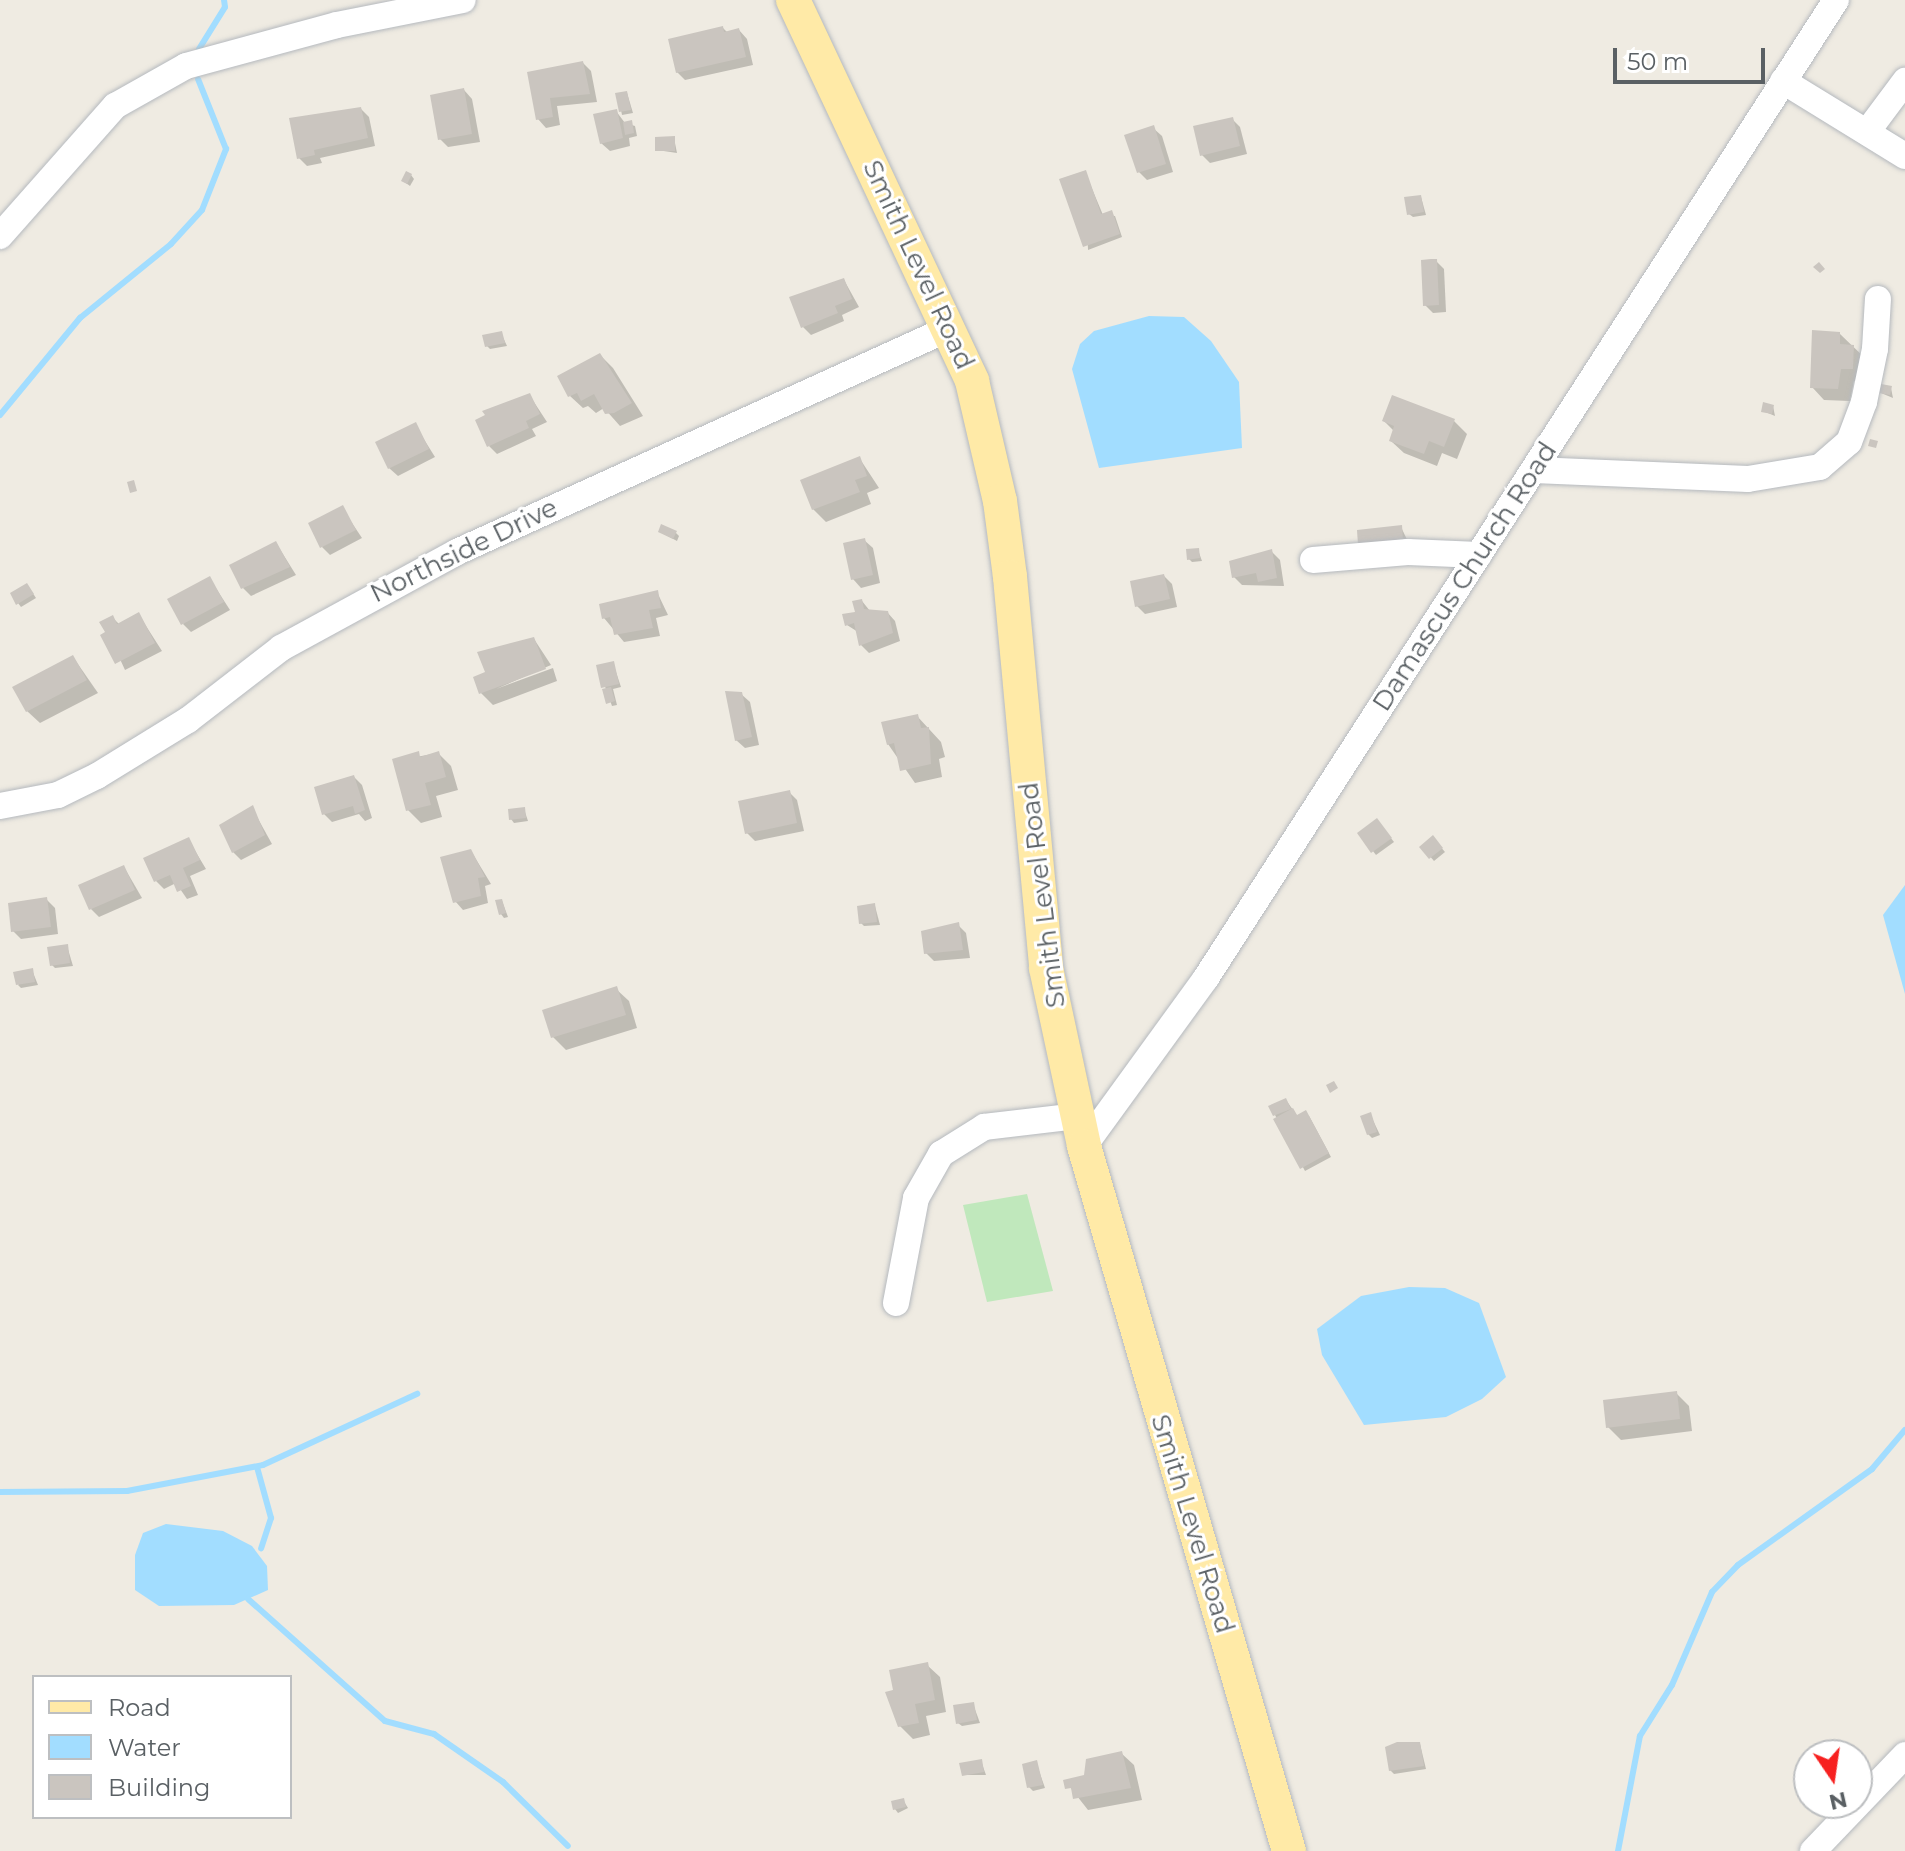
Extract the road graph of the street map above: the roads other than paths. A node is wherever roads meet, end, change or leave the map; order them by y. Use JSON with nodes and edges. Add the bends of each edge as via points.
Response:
{"nodes":[{"id":1,"x":463,"y":0,"type":"edge"},
{"id":2,"x":793,"y":0,"type":"edge"},
{"id":3,"x":1836,"y":0,"type":"edge"},
{"id":4,"x":1783,"y":81,"type":"junction"},
{"id":5,"x":1905,"y":81,"type":"edge"},
{"id":6,"x":1867,"y":132,"type":"junction"},
{"id":7,"x":1905,"y":156,"type":"edge"},
{"id":8,"x":0,"y":236,"type":"edge"},
{"id":9,"x":1878,"y":299,"type":"dead end"},
{"id":10,"x":950,"y":328,"type":"junction"},
{"id":11,"x":1534,"y":470,"type":"junction"},
{"id":12,"x":1479,"y":555,"type":"junction"},
{"id":13,"x":1313,"y":560,"type":"dead end"},
{"id":14,"x":0,"y":806,"type":"edge"},
{"id":15,"x":1081,"y":1131,"type":"junction"},
{"id":16,"x":896,"y":1303,"type":"dead end"},
{"id":17,"x":1905,"y":1755,"type":"edge"},
{"id":18,"x":1289,"y":1851,"type":"edge"},
{"id":19,"x":1813,"y":1851,"type":"edge"}],
"edges":[{"from":1,"to":8,"type":"street","via":[[337,25],[186,66],[115,106]]},
{"from":2,"to":10,"type":"main road","name":"Smith Level Road"},
{"from":3,"to":4,"type":"street","name":"Damascus Church Road"},
{"from":4,"to":6,"type":"street"},
{"from":4,"to":11,"type":"street","name":"Damascus Church Road"},
{"from":5,"to":6,"type":"street"},
{"from":6,"to":7,"type":"street"},
{"from":9,"to":11,"type":"street","via":[[1864,402],[1849,442],[1820,467],[1748,479]]},
{"from":10,"to":14,"type":"street","name":"Northside Drive","via":[[457,552],[281,648],[188,720],[97,776],[58,795]]},
{"from":10,"to":15,"type":"main road","name":"Smith Level Road","via":[[972,381],[1000,501],[1024,703],[1046,968]]},
{"from":11,"to":12,"type":"street","name":"Damascus Church Road"},
{"from":12,"to":13,"type":"street","via":[[1408,552]]},
{"from":12,"to":15,"type":"street","name":"Damascus Church Road","via":[[1206,978]]},
{"from":15,"to":16,"type":"street","via":[[984,1127],[941,1154],[916,1198]]},
{"from":15,"to":18,"type":"main road","name":"Smith Level Road"},
{"from":17,"to":19,"type":"street"}]}
